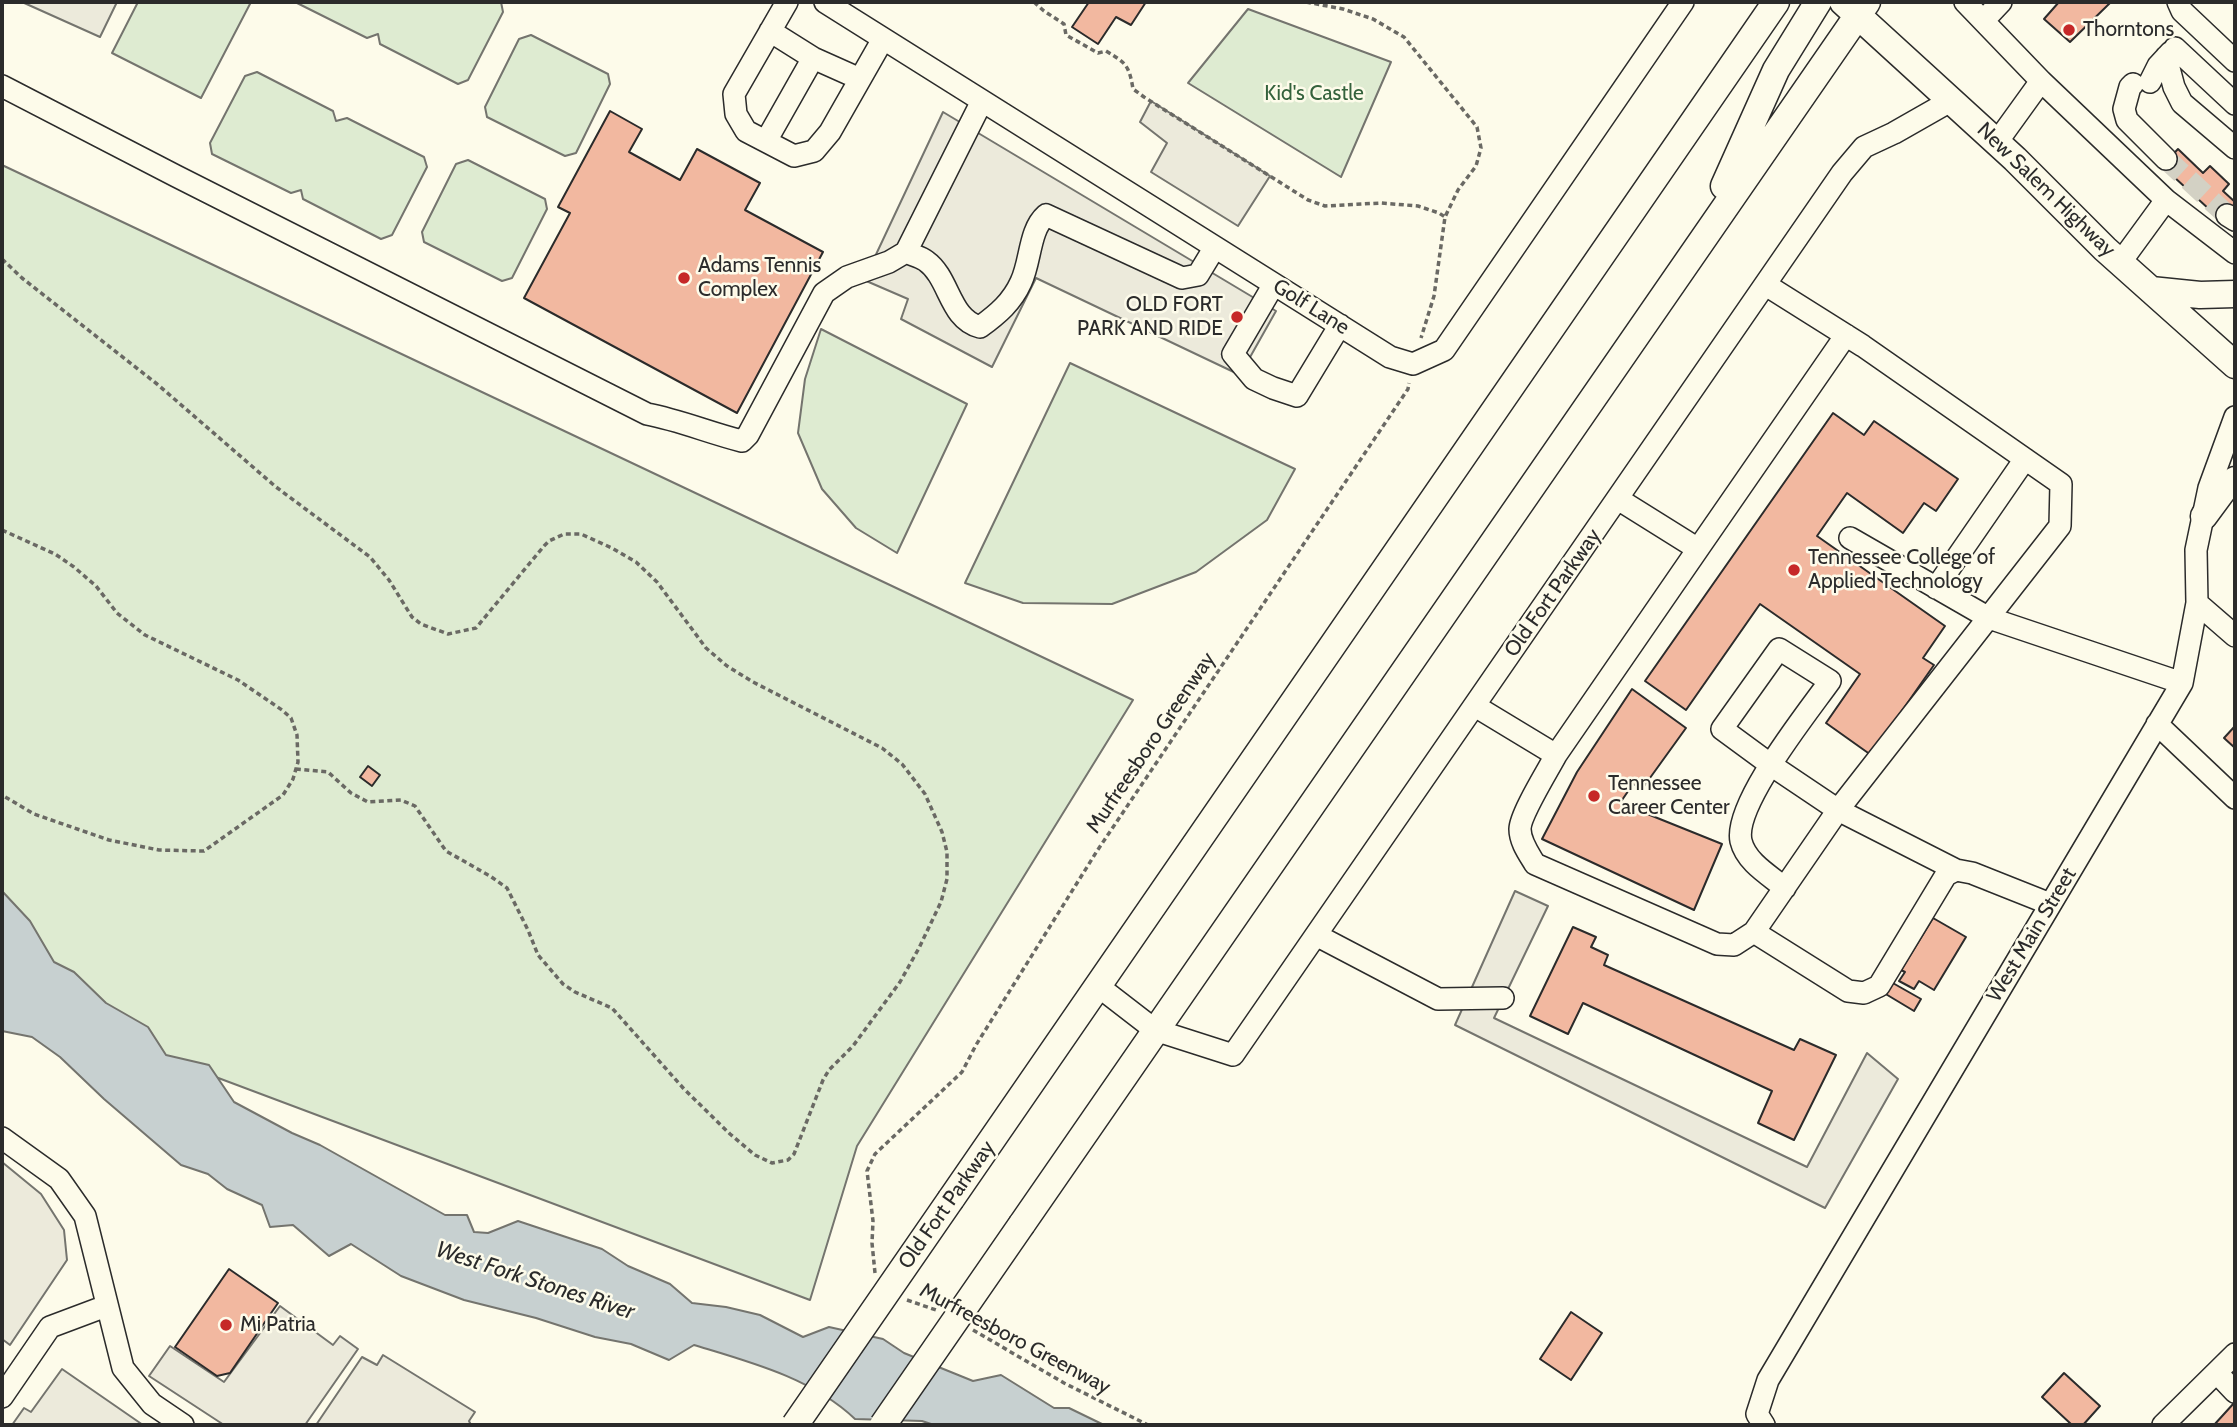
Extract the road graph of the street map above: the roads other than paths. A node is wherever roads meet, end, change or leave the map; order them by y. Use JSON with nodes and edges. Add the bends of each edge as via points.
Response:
{"nodes":[{"id":1,"x":787,"y":2,"type":"edge"},
{"id":2,"x":825,"y":2,"type":"edge"},
{"id":3,"x":1683,"y":2,"type":"edge"},
{"id":4,"x":1776,"y":2,"type":"edge"},
{"id":5,"x":1818,"y":2,"type":"edge"},
{"id":6,"x":1965,"y":2,"type":"edge"},
{"id":7,"x":2001,"y":2,"type":"edge"},
{"id":8,"x":2178,"y":2,"type":"edge"},
{"id":9,"x":1856,"y":6,"type":"edge"},
{"id":10,"x":1984,"y":20,"type":"junction"},
{"id":11,"x":2196,"y":24,"type":"junction"},
{"id":12,"x":770,"y":31,"type":"junction"},
{"id":13,"x":883,"y":38,"type":"junction"},
{"id":14,"x":813,"y":58,"type":"junction"},
{"id":15,"x":2235,"y":61,"type":"edge"},
{"id":16,"x":2148,"y":75,"type":"junction"},
{"id":17,"x":860,"y":79,"type":"junction"},
{"id":18,"x":2041,"y":81,"type":"junction"},
{"id":19,"x":2,"y":86,"type":"edge"},
{"id":20,"x":1952,"y":100,"type":"junction"},
{"id":21,"x":982,"y":101,"type":"junction"},
{"id":22,"x":2235,"y":104,"type":"edge"},
{"id":23,"x":766,"y":141,"type":"junction"},
{"id":24,"x":1997,"y":142,"type":"junction"},
{"id":25,"x":2235,"y":148,"type":"edge"},
{"id":26,"x":2166,"y":159,"type":"tunnel mouth"},
{"id":27,"x":2166,"y":200,"type":"junction"},
{"id":28,"x":1698,"y":245,"type":"junction"},
{"id":29,"x":1215,"y":247,"type":"junction"},
{"id":30,"x":906,"y":252,"type":"junction"},
{"id":31,"x":2235,"y":253,"type":"edge"},
{"id":32,"x":2120,"y":263,"type":"junction"},
{"id":33,"x":1274,"y":284,"type":"junction"},
{"id":34,"x":1766,"y":285,"type":"junction"},
{"id":35,"x":2151,"y":290,"type":"junction"},
{"id":36,"x":2235,"y":294,"type":"edge"},
{"id":37,"x":1340,"y":326,"type":"junction"},
{"id":38,"x":1846,"y":335,"type":"junction"},
{"id":39,"x":2235,"y":365,"type":"edge"},
{"id":40,"x":2235,"y":417,"type":"edge"},
{"id":41,"x":2025,"y":459,"type":"junction"},
{"id":42,"x":2235,"y":480,"type":"edge"},
{"id":43,"x":1618,"y":499,"type":"junction"},
{"id":44,"x":2204,"y":516,"type":"junction"},
{"id":45,"x":1850,"y":538,"type":"dead end"},
{"id":46,"x":1698,"y":549,"type":"junction"},
{"id":47,"x":1936,"y":588,"type":"junction"},
{"id":48,"x":2197,"y":603,"type":"junction"},
{"id":49,"x":1989,"y":618,"type":"junction"},
{"id":50,"x":2235,"y":636,"type":"edge"},
{"id":51,"x":2182,"y":683,"type":"junction"},
{"id":52,"x":1475,"y":706,"type":"junction"},
{"id":53,"x":2157,"y":724,"type":"junction"},
{"id":54,"x":1556,"y":755,"type":"junction"},
{"id":55,"x":1771,"y":765,"type":"junction"},
{"id":56,"x":2235,"y":798,"type":"edge"},
{"id":57,"x":1838,"y":810,"type":"junction"},
{"id":58,"x":1956,"y":870,"type":"junction"},
{"id":59,"x":1785,"y":888,"type":"junction"},
{"id":60,"x":2050,"y":904,"type":"junction"},
{"id":61,"x":1754,"y":932,"type":"junction"},
{"id":62,"x":1316,"y":935,"type":"junction"},
{"id":63,"x":1098,"y":986,"type":"junction"},
{"id":64,"x":1503,"y":998,"type":"dead end"},
{"id":65,"x":1155,"y":1030,"type":"junction"},
{"id":66,"x":2,"y":1139,"type":"edge"},
{"id":67,"x":106,"y":1306,"type":"junction"},
{"id":68,"x":2235,"y":1354,"type":"edge"},
{"id":69,"x":10,"y":1365,"type":"edge"},
{"id":70,"x":2217,"y":1373,"type":"junction"},
{"id":71,"x":2235,"y":1392,"type":"edge"},
{"id":72,"x":2,"y":1397,"type":"edge"},
{"id":73,"x":1756,"y":1422,"type":"edge"},
{"id":74,"x":183,"y":1425,"type":"edge"},
{"id":75,"x":796,"y":1425,"type":"edge"},
{"id":76,"x":883,"y":1425,"type":"edge"},
{"id":77,"x":2163,"y":1425,"type":"edge"}],
"edges":[{"from":1,"to":12,"type":"street"},
{"from":2,"to":13,"type":"street","name":"Golf Lane"},
{"from":3,"to":37,"type":"street","name":"Golf Lane","via":[[1444,350],[1413,364],[1390,357]]},
{"from":4,"to":63,"type":"main road","name":"Old Fort Parkway"},
{"from":5,"to":28,"type":"main road","via":[[1773,76]]},
{"from":6,"to":10,"type":"street"},
{"from":7,"to":10,"type":"street"},
{"from":8,"to":11,"type":"street"},
{"from":9,"to":20,"type":"main road","name":"New Salem Highway"},
{"from":9,"to":28,"type":"main road"},
{"from":10,"to":18,"type":"street"},
{"from":11,"to":15,"type":"street"},
{"from":11,"to":16,"type":"street"},
{"from":12,"to":14,"type":"street"},
{"from":12,"to":23,"type":"street","via":[[734,94],[736,114],[746,131]]},
{"from":13,"to":17,"type":"street"},
{"from":13,"to":21,"type":"street","name":"Golf Lane"},
{"from":14,"to":17,"type":"street"},
{"from":14,"to":23,"type":"street"},
{"from":16,"to":22,"type":"street"},
{"from":16,"to":25,"type":"street","via":[[2174,87],[2182,103]]},
{"from":16,"to":26,"type":"street","via":[[2124,109],[2127,120]]},
{"from":17,"to":23,"type":"street","via":[[814,151],[794,156]]},
{"from":18,"to":24,"type":"street"},
{"from":18,"to":27,"type":"street"},
{"from":19,"to":30,"type":"street","via":[[647,414],[742,441],[824,293]]},
{"from":20,"to":24,"type":"main road","name":"New Salem Highway"},
{"from":20,"to":34,"type":"street","name":"Old Fort Parkway","via":[[1864,147]]},
{"from":21,"to":29,"type":"street","name":"Golf Lane"},
{"from":21,"to":30,"type":"street"},
{"from":24,"to":32,"type":"main road","name":"New Salem Highway"},
{"from":27,"to":31,"type":"street"},
{"from":27,"to":32,"type":"street"},
{"from":28,"to":65,"type":"main road"},
{"from":29,"to":30,"type":"street","via":[[1198,275],[1182,278],[1046,215],[1038,221],[1021,282],[1005,308],[981,327],[959,314],[926,260]]},
{"from":29,"to":33,"type":"street","name":"Golf Lane"},
{"from":32,"to":35,"type":"main road","name":"New Salem Highway"},
{"from":33,"to":37,"type":"street","name":"Golf Lane"},
{"from":33,"to":37,"type":"street","via":[[1233,354],[1254,379],[1297,396]]},
{"from":34,"to":38,"type":"street"},
{"from":34,"to":43,"type":"street","name":"Old Fort Parkway"},
{"from":35,"to":36,"type":"main road"},
{"from":35,"to":39,"type":"main road","name":"New Salem Highway"},
{"from":38,"to":41,"type":"street"},
{"from":38,"to":46,"type":"street"},
{"from":40,"to":44,"type":"street","name":"West Main Street","via":[[2209,488]]},
{"from":41,"to":47,"type":"street"},
{"from":41,"to":49,"type":"street","via":[[2061,484],[2060,526]]},
{"from":42,"to":44,"type":"main road"},
{"from":43,"to":46,"type":"street"},
{"from":43,"to":52,"type":"street","name":"Old Fort Parkway"},
{"from":44,"to":48,"type":"street","name":"West Main Street","via":[[2196,550]]},
{"from":45,"to":47,"type":"street"},
{"from":46,"to":54,"type":"street"},
{"from":47,"to":49,"type":"street"},
{"from":48,"to":50,"type":"street"},
{"from":48,"to":51,"type":"street","name":"West Main Street"},
{"from":49,"to":51,"type":"street"},
{"from":49,"to":57,"type":"street"},
{"from":51,"to":53,"type":"street","name":"West Main Street"},
{"from":52,"to":54,"type":"street"},
{"from":52,"to":62,"type":"street","name":"Old Fort Parkway"},
{"from":53,"to":56,"type":"street"},
{"from":53,"to":60,"type":"street","name":"West Main Street"},
{"from":54,"to":61,"type":"street","via":[[1520,829],[1535,864],[1717,944],[1734,945]]},
{"from":55,"to":55,"type":"street","via":[[1722,729],[1779,649],[1829,681]]},
{"from":55,"to":57,"type":"street"},
{"from":55,"to":59,"type":"street","via":[[1744,814],[1741,840],[1752,861]]},
{"from":57,"to":58,"type":"street"},
{"from":57,"to":59,"type":"street"},
{"from":58,"to":60,"type":"street"},
{"from":58,"to":61,"type":"street","via":[[1946,875],[1879,986],[1864,993],[1848,991]]},
{"from":59,"to":61,"type":"street"},
{"from":60,"to":73,"type":"street","name":"West Main Street","via":[[1768,1380]]},
{"from":62,"to":64,"type":"street","via":[[1438,999]]},
{"from":62,"to":65,"type":"street","name":"Old Fort Parkway","via":[[1233,1055]]},
{"from":63,"to":65,"type":"street","name":"Old Fort Parkway"},
{"from":63,"to":75,"type":"main road","name":"Old Fort Parkway","bridge":true},
{"from":65,"to":76,"type":"main road","bridge":true},
{"from":66,"to":67,"type":"street","via":[[59,1179],[85,1216]]},
{"from":67,"to":69,"type":"street","via":[[50,1327]]},
{"from":67,"to":74,"type":"street","via":[[123,1368],[152,1404]]},
{"from":68,"to":70,"type":"street"},
{"from":69,"to":72,"type":"street"},
{"from":70,"to":71,"type":"street"},
{"from":70,"to":77,"type":"street"}]}
